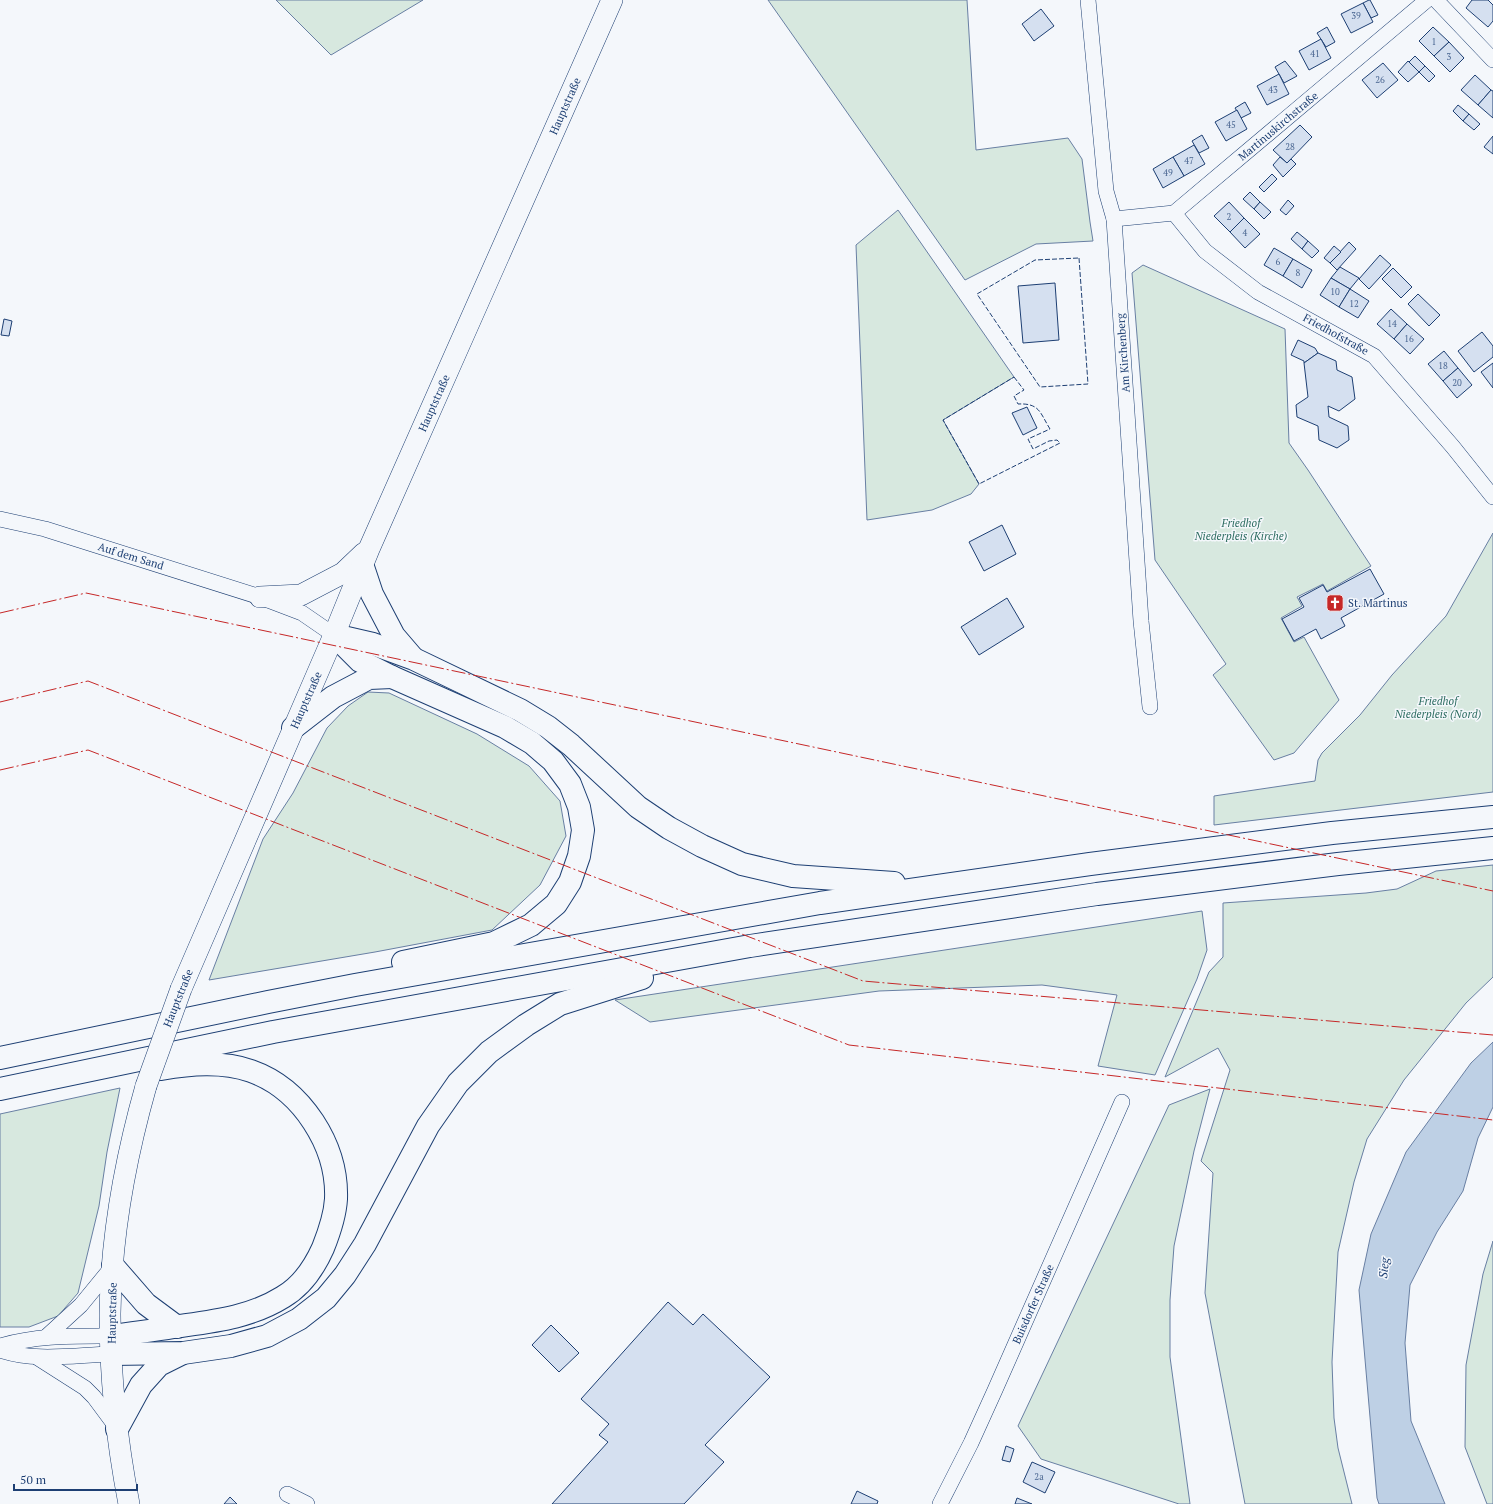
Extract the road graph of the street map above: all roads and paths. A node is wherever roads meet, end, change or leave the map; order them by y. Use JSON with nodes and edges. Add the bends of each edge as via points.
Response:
{"nodes":[{"id":1,"x":612,"y":0,"type":"edge"},
{"id":2,"x":1088,"y":0,"type":"edge"},
{"id":3,"x":1427,"y":0,"type":"edge"},
{"id":4,"x":1436,"y":0,"type":"edge"},
{"id":5,"x":1493,"y":60,"type":"edge"},
{"id":6,"x":1174,"y":212,"type":"junction"},
{"id":7,"x":1114,"y":219,"type":"junction"},
{"id":8,"x":1493,"y":497,"type":"edge"},
{"id":9,"x":0,"y":519,"type":"edge"},
{"id":10,"x":366,"y":556,"type":"junction"},
{"id":11,"x":260,"y":597,"type":"junction"},
{"id":12,"x":334,"y":635,"type":"junction"},
{"id":13,"x":414,"y":659,"type":"junction"},
{"id":14,"x":392,"y":677,"type":"junction"},
{"id":15,"x":1150,"y":707,"type":"dead end"},
{"id":16,"x":293,"y":728,"type":"junction"},
{"id":17,"x":1493,"y":817,"type":"edge"},
{"id":18,"x":1493,"y":848,"type":"edge"},
{"id":19,"x":938,"y":886,"type":"junction"},
{"id":20,"x":750,"y":946,"type":"junction"},
{"id":21,"x":355,"y":985,"type":"junction"},
{"id":22,"x":0,"y":1058,"type":"edge"},
{"id":23,"x":83,"y":1071,"type":"junction"},
{"id":24,"x":0,"y":1088,"type":"edge"},
{"id":25,"x":1122,"y":1102,"type":"dead end"},
{"id":26,"x":113,"y":1266,"type":"junction"},
{"id":27,"x":177,"y":1327,"type":"junction"},
{"id":28,"x":46,"y":1337,"type":"junction"},
{"id":29,"x":111,"y":1345,"type":"junction"},
{"id":30,"x":0,"y":1346,"type":"edge"},
{"id":31,"x":0,"y":1350,"type":"edge"},
{"id":32,"x":183,"y":1353,"type":"junction"},
{"id":33,"x":38,"y":1358,"type":"junction"},
{"id":34,"x":117,"y":1429,"type":"junction"},
{"id":35,"x":287,"y":1494,"type":"dead end"},
{"id":36,"x":128,"y":1504,"type":"edge"},
{"id":37,"x":306,"y":1504,"type":"edge"},
{"id":38,"x":940,"y":1504,"type":"edge"}],
"edges":[{"from":1,"to":10,"type":"main road","name":"Hauptstraße"},
{"from":2,"to":7,"type":"street","name":"Am Kirchenberg","via":[[1106,191]]},
{"from":3,"to":6,"type":"street","name":"Martinuskirchstraße"},
{"from":4,"to":5,"type":"street"},
{"from":6,"to":7,"type":"street"},
{"from":6,"to":8,"type":"street","name":"Friedhofstraße","via":[[1205,250],[1258,292],[1374,356]]},
{"from":7,"to":15,"type":"street","name":"Am Kirchenberg","via":[[1141,621]]},
{"from":9,"to":11,"type":"street","name":"Auf dem Sand","via":[[45,529]]},
{"from":10,"to":11,"type":"main road","via":[[343,573],[301,595]]},
{"from":10,"to":12,"type":"main road","name":"Hauptstraße"},
{"from":10,"to":13,"type":"highway","via":[[372,594],[394,636]]},
{"from":11,"to":12,"type":"street","name":"Auf dem Sand","via":[[302,613]]},
{"from":12,"to":13,"type":"highway","via":[[373,644]]},
{"from":12,"to":14,"type":"highway","via":[[360,661]]},
{"from":12,"to":16,"type":"main road","name":"Hauptstraße"},
{"from":13,"to":19,"type":"highway","via":[[520,710],[548,727],[638,807],[669,828],[742,864],[793,876]]},
{"from":14,"to":16,"type":"highway","via":[[369,678],[333,697]]},
{"from":14,"to":21,"type":"highway","via":[[505,727],[532,743],[553,761],[570,784],[579,807],[583,830],[579,856],[570,882],[556,904],[531,925],[494,943],[395,964]]},
{"from":16,"to":26,"type":"main road","name":"Hauptstraße","bridge":true,"via":[[181,989],[146,1086],[136,1121],[119,1205]]},
{"from":17,"to":19,"type":"highway","via":[[1332,833]]},
{"from":18,"to":20,"type":"highway","via":[[1097,894]]},
{"from":19,"to":21,"type":"highway","via":[[820,903]]},
{"from":20,"to":23,"type":"highway","via":[[273,1032]]},
{"from":20,"to":32,"type":"highway","via":[[727,961],[636,979],[560,1004],[526,1025],[489,1052],[458,1083],[428,1126],[365,1244],[345,1276],[326,1298],[299,1319],[267,1336],[231,1346]]},
{"from":21,"to":22,"type":"highway"},
{"from":23,"to":24,"type":"highway"},
{"from":23,"to":27,"type":"highway","via":[[111,1076],[190,1064],[222,1065],[251,1071],[279,1086],[305,1110],[323,1137],[334,1167],[336,1199],[331,1229],[307,1276],[284,1296],[257,1310],[226,1320]]},
{"from":25,"to":38,"type":"street","name":"Buisdorfer Straße","via":[[995,1390]]},
{"from":26,"to":27,"type":"highway","via":[[146,1304]]},
{"from":26,"to":28,"type":"street","via":[[81,1306]]},
{"from":26,"to":29,"type":"main road","name":"Hauptstraße"},
{"from":27,"to":29,"type":"highway"},
{"from":28,"to":29,"type":"street"},
{"from":28,"to":30,"type":"street","via":[[18,1340]]},
{"from":29,"to":32,"type":"highway"},
{"from":29,"to":33,"type":"street"},
{"from":29,"to":34,"type":"main road","name":"Hauptstraße"},
{"from":31,"to":33,"type":"street","via":[[14,1355]]},
{"from":32,"to":34,"type":"highway","via":[[159,1365],[141,1385]]},
{"from":33,"to":34,"type":"street","name":"Hauptstraße","via":[[85,1388]]},
{"from":34,"to":36,"type":"main road","name":"Hauptstraße"},
{"from":35,"to":37,"type":"street"}]}
